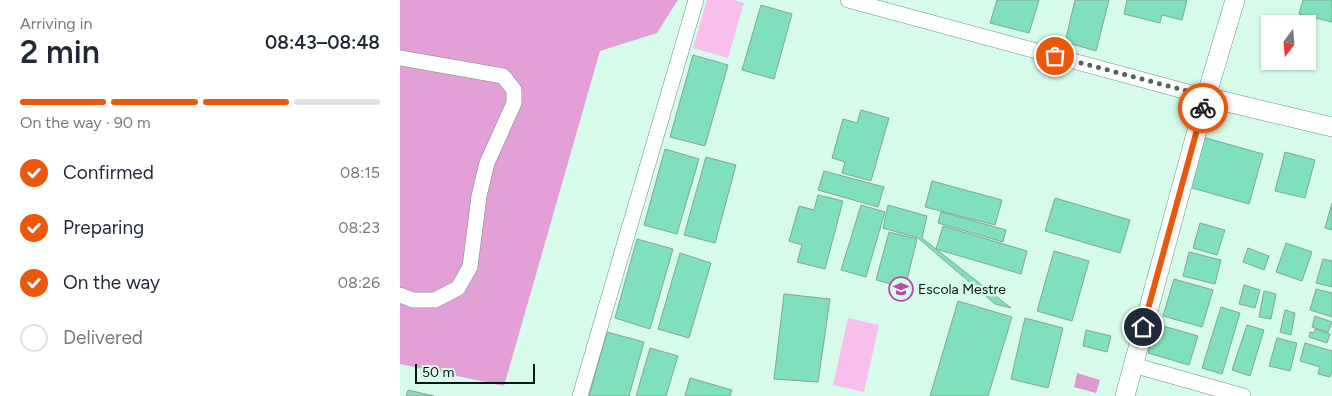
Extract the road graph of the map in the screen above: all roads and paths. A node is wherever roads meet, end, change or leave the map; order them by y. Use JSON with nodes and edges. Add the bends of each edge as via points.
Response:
{"nodes":[{"id":1,"x":696,"y":0,"type":"edge"},
{"id":2,"x":848,"y":0,"type":"edge"},
{"id":3,"x":1235,"y":0,"type":"edge"},
{"id":4,"x":400,"y":58,"type":"edge"},
{"id":5,"x":1206,"y":96,"type":"junction"},
{"id":6,"x":1332,"y":128,"type":"edge"},
{"id":7,"x":400,"y":296,"type":"edge"},
{"id":8,"x":1133,"y":365,"type":"junction"},
{"id":9,"x":580,"y":396,"type":"edge"},
{"id":10,"x":1125,"y":396,"type":"edge"},
{"id":11,"x":1244,"y":396,"type":"edge"}],
"edges":[{"from":1,"to":9,"type":"street"},
{"from":2,"to":5,"type":"street"},
{"from":3,"to":5,"type":"street"},
{"from":4,"to":7,"type":"street","via":[[502,76],[514,90],[514,103],[487,163],[479,196],[470,267],[458,288],[436,300],[413,300]]},
{"from":5,"to":6,"type":"street"},
{"from":5,"to":8,"type":"street"},
{"from":8,"to":10,"type":"street"},
{"from":8,"to":11,"type":"street"}]}
